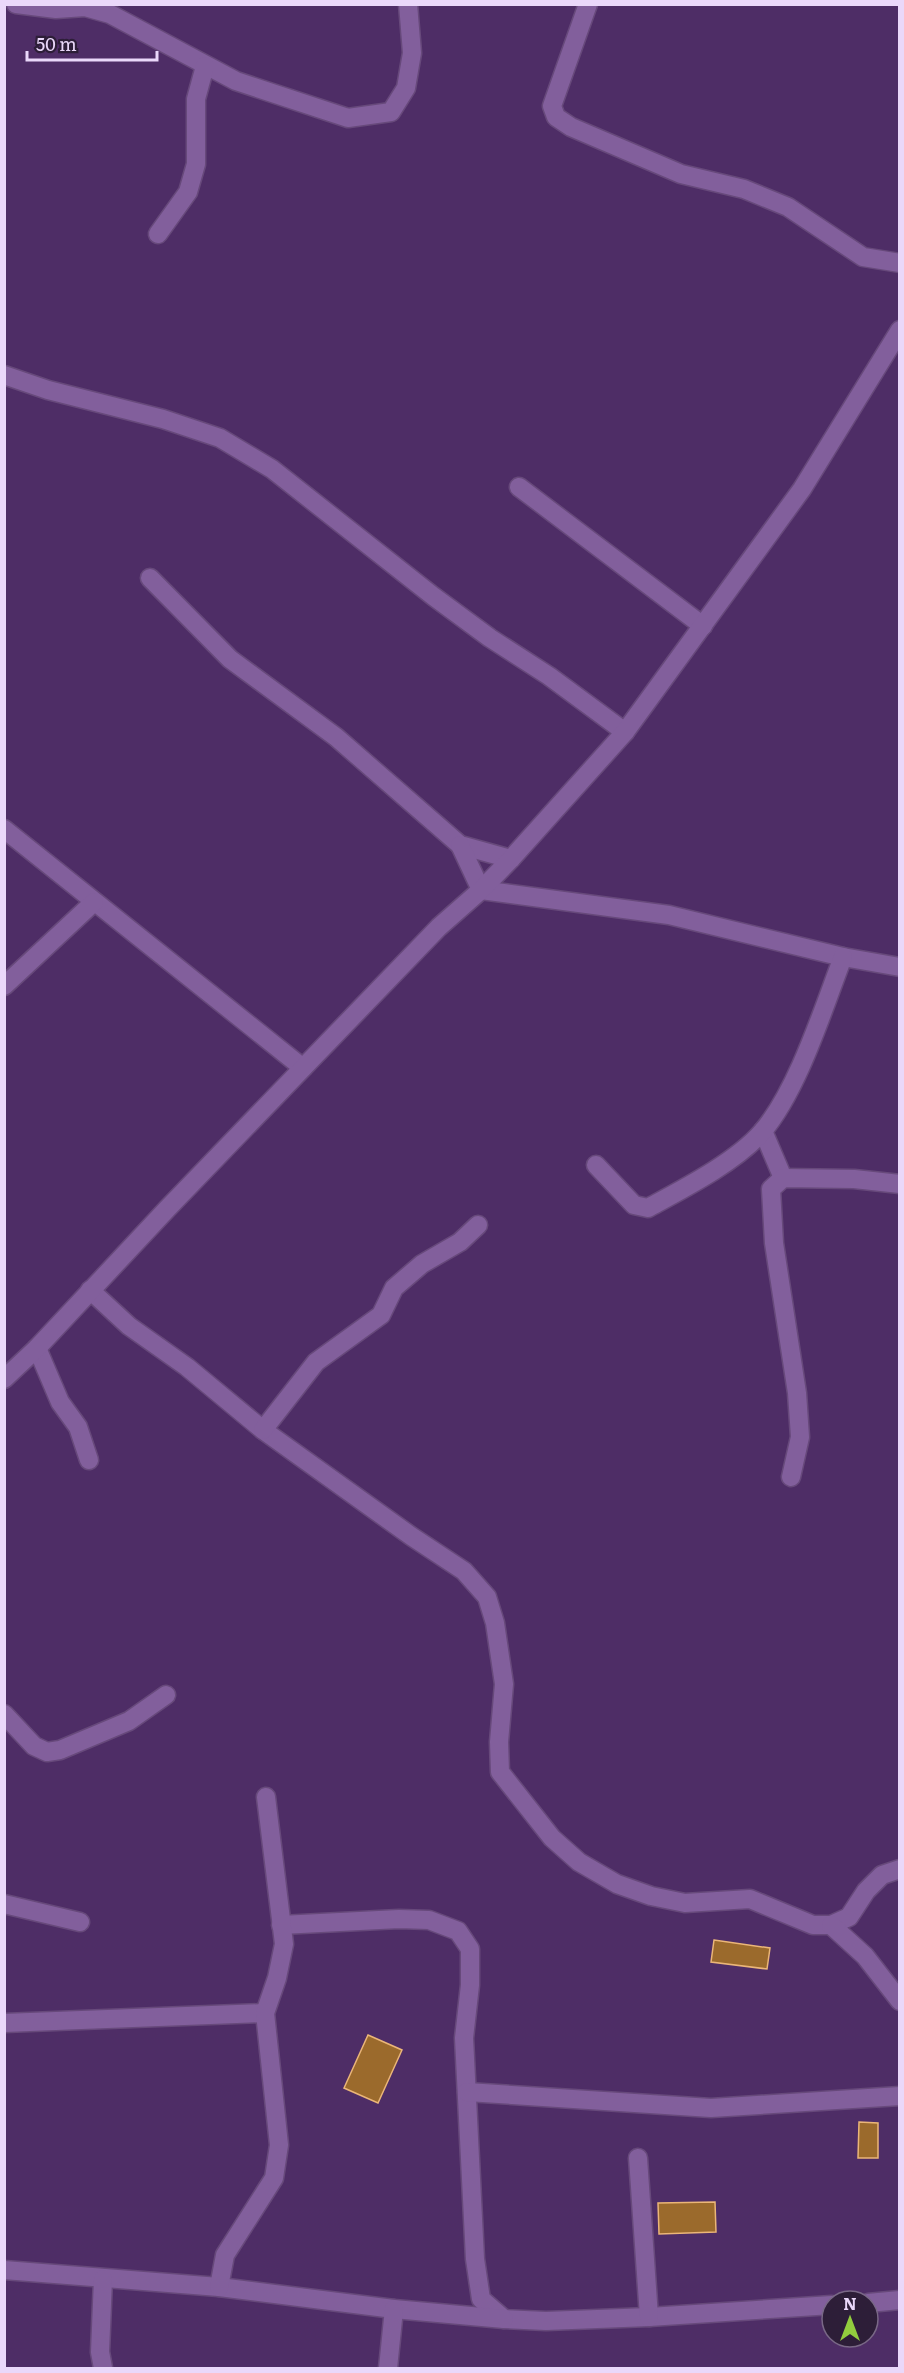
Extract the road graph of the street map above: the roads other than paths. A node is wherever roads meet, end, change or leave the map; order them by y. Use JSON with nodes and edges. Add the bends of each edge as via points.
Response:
{"nodes":[{"id":1,"x":16,"y":4,"type":"edge"},
{"id":2,"x":408,"y":4,"type":"edge"},
{"id":3,"x":588,"y":4,"type":"edge"},
{"id":4,"x":205,"y":66,"type":"junction"},
{"id":5,"x":158,"y":234,"type":"dead end"},
{"id":6,"x":900,"y":264,"type":"edge"},
{"id":7,"x":900,"y":330,"type":"edge"},
{"id":8,"x":4,"y":375,"type":"edge"},
{"id":9,"x":519,"y":487,"type":"dead end"},
{"id":10,"x":150,"y":578,"type":"dead end"},
{"id":11,"x":703,"y":626,"type":"junction"},
{"id":12,"x":625,"y":732,"type":"junction"},
{"id":13,"x":4,"y":829,"type":"edge"},
{"id":14,"x":460,"y":845,"type":"junction"},
{"id":15,"x":510,"y":859,"type":"junction"},
{"id":16,"x":481,"y":890,"type":"junction"},
{"id":17,"x":94,"y":902,"type":"junction"},
{"id":18,"x":843,"y":957,"type":"junction"},
{"id":19,"x":900,"y":967,"type":"edge"},
{"id":20,"x":4,"y":986,"type":"edge"},
{"id":21,"x":303,"y":1068,"type":"junction"},
{"id":22,"x":763,"y":1131,"type":"junction"},
{"id":23,"x":596,"y":1165,"type":"dead end"},
{"id":24,"x":783,"y":1178,"type":"junction"},
{"id":25,"x":900,"y":1184,"type":"edge"},
{"id":26,"x":478,"y":1225,"type":"dead end"},
{"id":27,"x":90,"y":1290,"type":"junction"},
{"id":28,"x":37,"y":1348,"type":"junction"},
{"id":29,"x":4,"y":1379,"type":"edge"},
{"id":30,"x":263,"y":1430,"type":"junction"},
{"id":31,"x":89,"y":1460,"type":"dead end"},
{"id":32,"x":791,"y":1477,"type":"dead end"},
{"id":33,"x":166,"y":1695,"type":"dead end"},
{"id":34,"x":4,"y":1714,"type":"edge"},
{"id":35,"x":266,"y":1797,"type":"dead end"},
{"id":36,"x":900,"y":1869,"type":"edge"},
{"id":37,"x":4,"y":1904,"type":"edge"},
{"id":38,"x":80,"y":1922,"type":"dead end"},
{"id":39,"x":281,"y":1925,"type":"junction"},
{"id":40,"x":831,"y":1925,"type":"junction"},
{"id":41,"x":900,"y":2001,"type":"edge"},
{"id":42,"x":265,"y":2013,"type":"junction"},
{"id":43,"x":4,"y":2023,"type":"edge"},
{"id":44,"x":467,"y":2092,"type":"junction"},
{"id":45,"x":900,"y":2097,"type":"edge"},
{"id":46,"x":638,"y":2158,"type":"dead end"},
{"id":47,"x":4,"y":2270,"type":"edge"},
{"id":48,"x":103,"y":2279,"type":"junction"},
{"id":49,"x":219,"y":2287,"type":"junction"},
{"id":50,"x":900,"y":2300,"type":"edge"},
{"id":51,"x":880,"y":2301,"type":"edge"},
{"id":52,"x":820,"y":2306,"type":"edge"},
{"id":53,"x":394,"y":2309,"type":"junction"},
{"id":54,"x":649,"y":2317,"type":"junction"},
{"id":55,"x":504,"y":2319,"type":"junction"},
{"id":56,"x":103,"y":2368,"type":"edge"},
{"id":57,"x":388,"y":2368,"type":"edge"}],
"edges":[{"from":1,"to":4,"type":"street","via":[[85,8],[110,14]]},
{"from":2,"to":4,"type":"street","via":[[412,53],[406,88],[391,112],[348,118],[236,81]]},
{"from":3,"to":6,"type":"street","via":[[552,106],[556,117],[681,174],[744,189],[788,207],[863,257]]},
{"from":4,"to":5,"type":"street","via":[[196,99],[196,164],[188,192]]},
{"from":7,"to":11,"type":"street","via":[[817,466]]},
{"from":8,"to":12,"type":"street","via":[[220,438],[272,469],[433,596]]},
{"from":9,"to":11,"type":"street"},
{"from":10,"to":14,"type":"street","via":[[230,659],[336,737]]},
{"from":11,"to":12,"type":"street"},
{"from":12,"to":15,"type":"street"},
{"from":13,"to":17,"type":"street"},
{"from":14,"to":15,"type":"street"},
{"from":14,"to":16,"type":"street"},
{"from":15,"to":16,"type":"street"},
{"from":16,"to":18,"type":"street","via":[[669,915]]},
{"from":16,"to":21,"type":"street","via":[[439,927]]},
{"from":17,"to":20,"type":"street"},
{"from":17,"to":21,"type":"street"},
{"from":18,"to":19,"type":"street"},
{"from":18,"to":22,"type":"street","via":[[810,1044],[784,1099]]},
{"from":21,"to":27,"type":"street"},
{"from":22,"to":23,"type":"street","via":[[738,1154],[648,1208],[634,1205]]},
{"from":22,"to":24,"type":"street"},
{"from":24,"to":25,"type":"street"},
{"from":24,"to":32,"type":"street","via":[[771,1189],[774,1243],[797,1393],[800,1437]]},
{"from":26,"to":30,"type":"street","via":[[460,1242],[422,1264],[394,1288],[381,1315],[316,1362]]},
{"from":27,"to":28,"type":"street"},
{"from":27,"to":30,"type":"street","via":[[129,1326],[187,1367]]},
{"from":28,"to":29,"type":"street"},
{"from":28,"to":31,"type":"street","via":[[60,1402],[78,1427]]},
{"from":30,"to":40,"type":"street","via":[[464,1571],[488,1597],[504,1684],[500,1772],[552,1838],[579,1862],[617,1884],[651,1896],[685,1903],[750,1899],[813,1925]]},
{"from":33,"to":34,"type":"street","via":[[129,1721],[47,1752],[34,1746]]},
{"from":35,"to":39,"type":"street"},
{"from":36,"to":40,"type":"street","via":[[882,1875],[849,1917]]},
{"from":37,"to":38,"type":"street"},
{"from":39,"to":42,"type":"street","via":[[284,1944]]},
{"from":39,"to":44,"type":"street","via":[[429,1920],[458,1931],[470,1949],[464,2038]]},
{"from":40,"to":41,"type":"street","via":[[865,1956]]},
{"from":42,"to":43,"type":"street"},
{"from":42,"to":49,"type":"street","via":[[279,2145],[274,2178],[225,2255]]},
{"from":44,"to":45,"type":"street","via":[[711,2108]]},
{"from":44,"to":55,"type":"street","via":[[475,2259],[481,2299]]},
{"from":46,"to":54,"type":"street"},
{"from":47,"to":48,"type":"street"},
{"from":48,"to":49,"type":"street"},
{"from":48,"to":56,"type":"street"},
{"from":49,"to":53,"type":"street"},
{"from":50,"to":51,"type":"street"},
{"from":52,"to":54,"type":"street"},
{"from":53,"to":55,"type":"street"},
{"from":53,"to":57,"type":"street"},
{"from":54,"to":55,"type":"street"}]}
